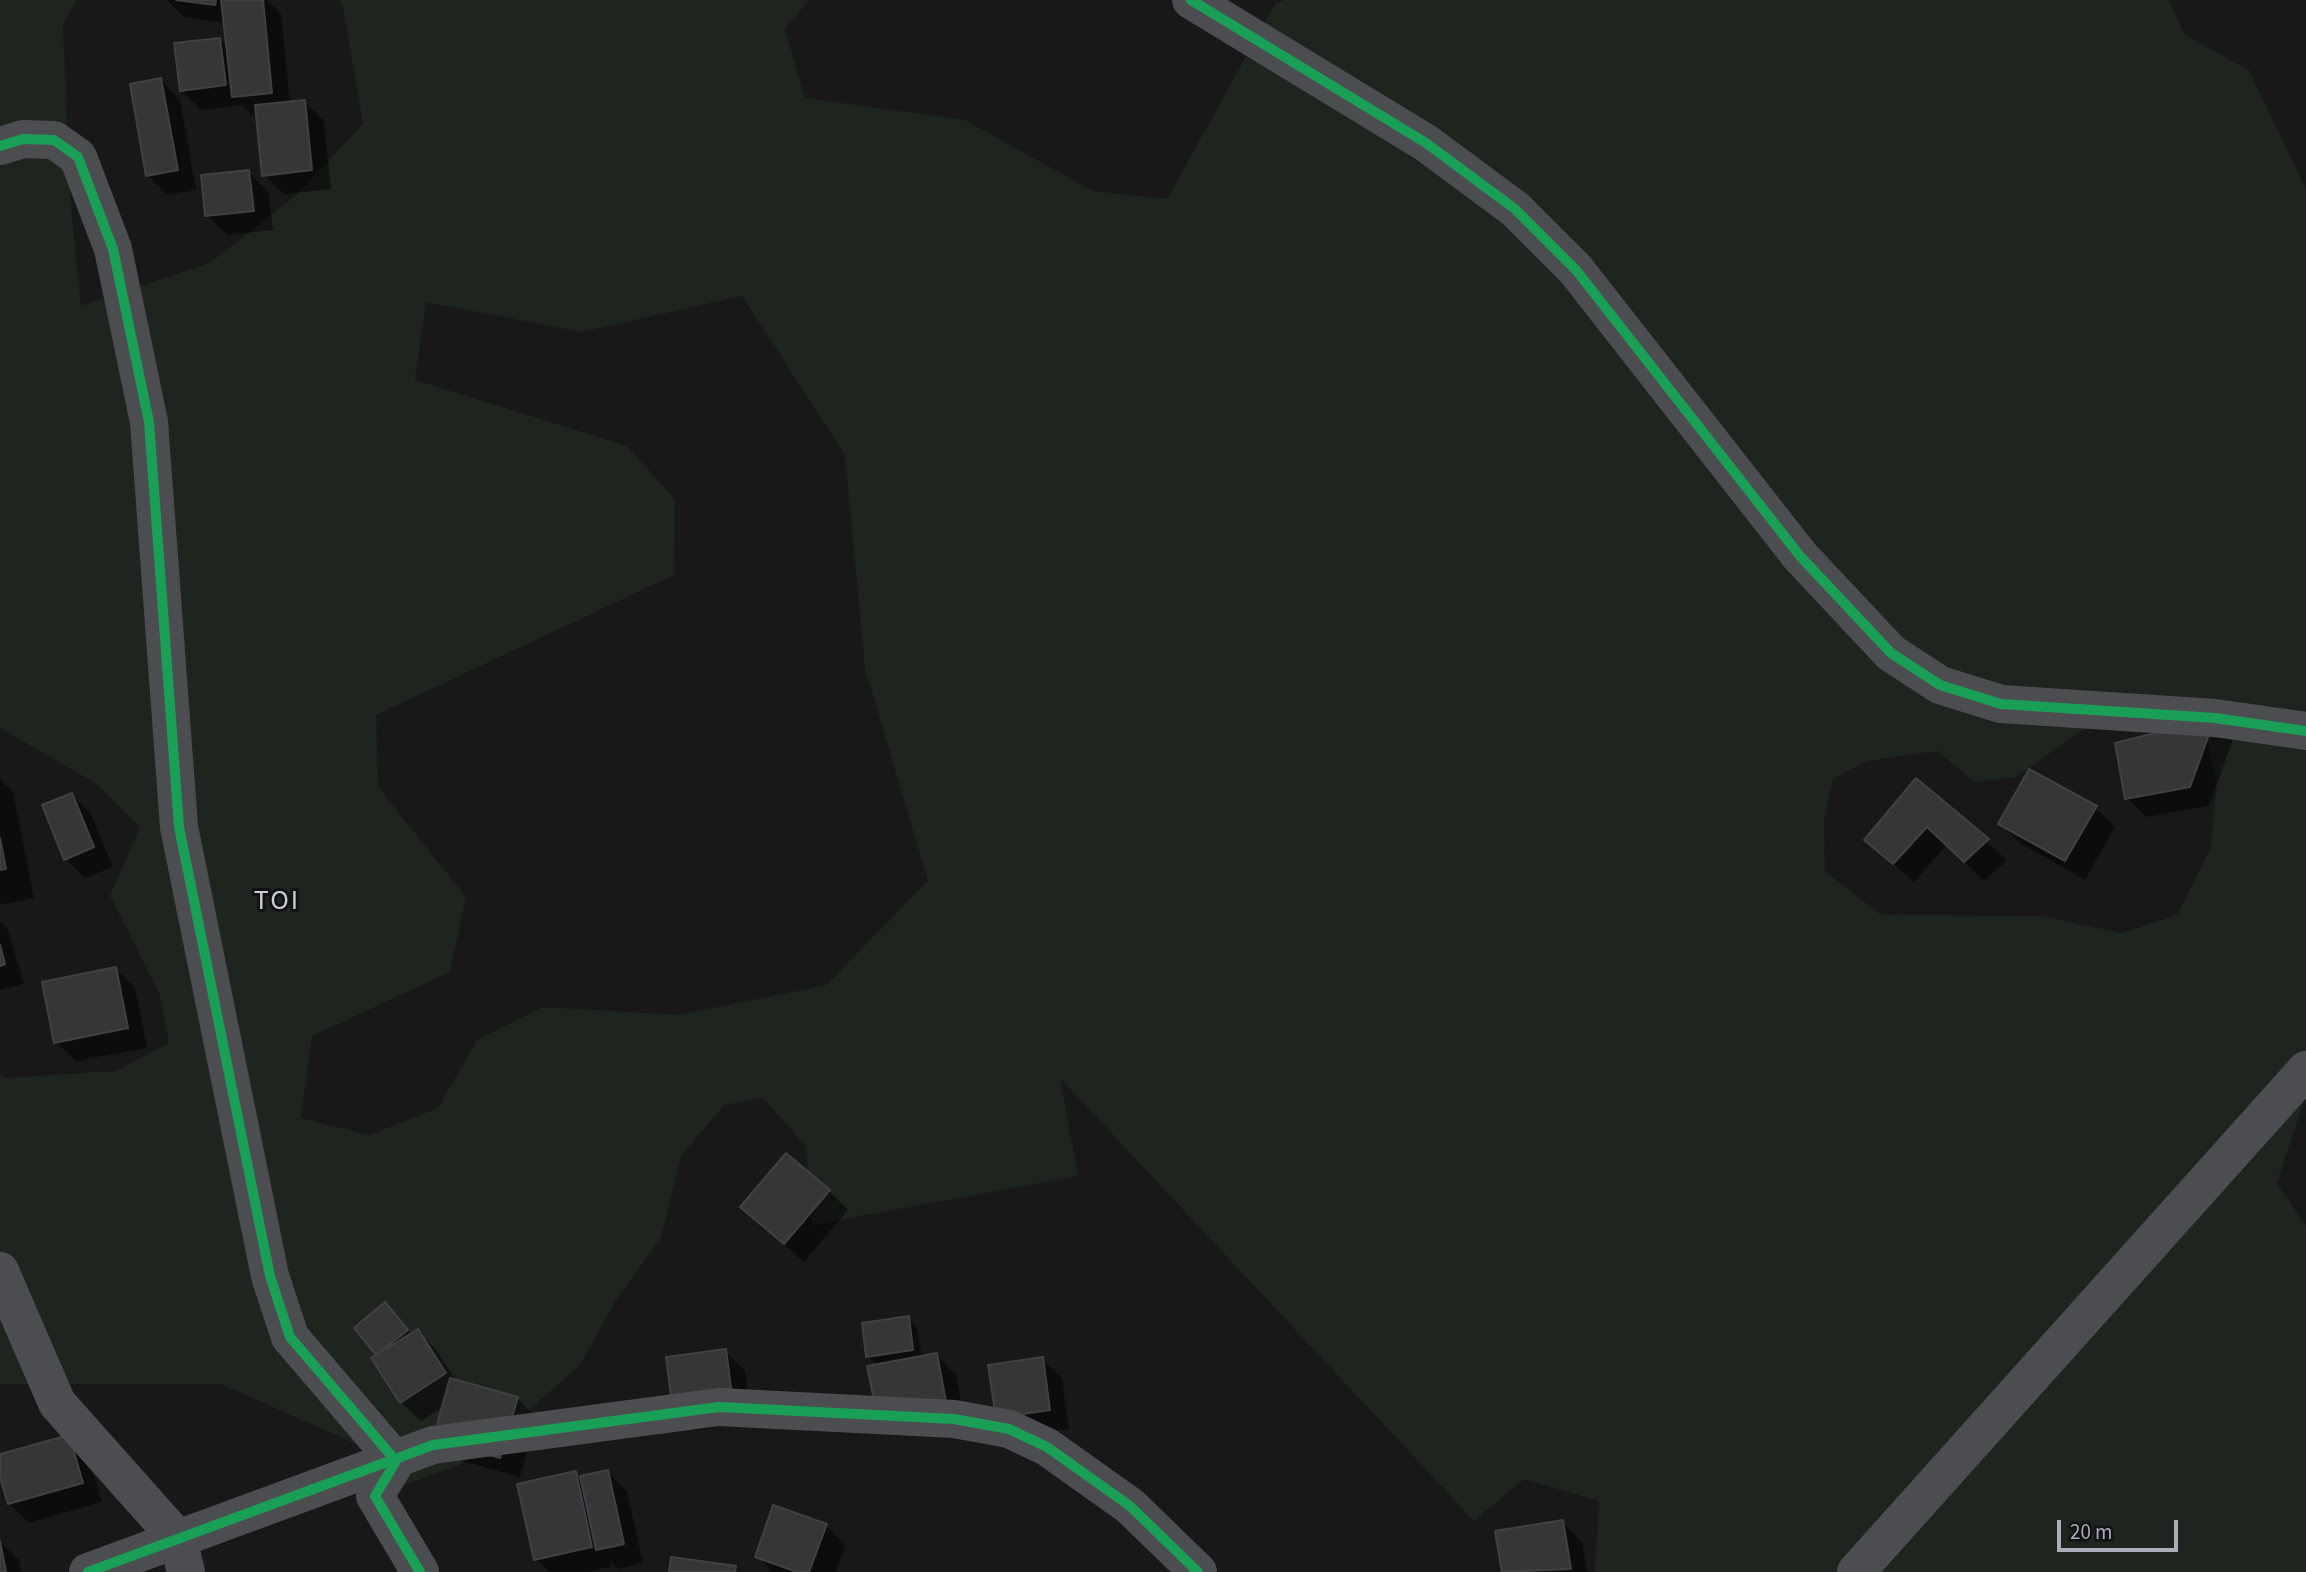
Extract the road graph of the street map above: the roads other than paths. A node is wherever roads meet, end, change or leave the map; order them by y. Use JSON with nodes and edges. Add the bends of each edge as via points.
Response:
{"nodes":[{"id":1,"x":1191,"y":0,"type":"edge"},
{"id":2,"x":0,"y":146,"type":"edge"},
{"id":3,"x":2306,"y":732,"type":"edge"},
{"id":4,"x":2306,"y":1070,"type":"edge"},
{"id":5,"x":0,"y":1271,"type":"edge"},
{"id":6,"x":396,"y":1461,"type":"junction"},
{"id":7,"x":182,"y":1555,"type":"edge"},
{"id":8,"x":88,"y":1572,"type":"edge"},
{"id":9,"x":420,"y":1572,"type":"edge"},
{"id":10,"x":1198,"y":1572,"type":"edge"},
{"id":11,"x":1856,"y":1572,"type":"edge"}],
"edges":[{"from":1,"to":3,"type":"street","via":[[1426,143],[1515,209],[1576,270],[1800,556],[1891,653],[1940,685],[2001,704],[2214,718]]},
{"from":2,"to":6,"type":"street","via":[[23,139],[54,140],[78,157],[113,249],[149,422],[179,827],[270,1276],[290,1337]]},
{"from":4,"to":11,"type":"street"},
{"from":5,"to":7,"type":"street","via":[[57,1403]]},
{"from":6,"to":7,"type":"street"},
{"from":6,"to":9,"type":"street","via":[[376,1496]]},
{"from":6,"to":10,"type":"street","via":[[433,1445],[719,1407],[954,1419],[1009,1429],[1047,1447],[1130,1506]]},
{"from":7,"to":8,"type":"street"}]}
